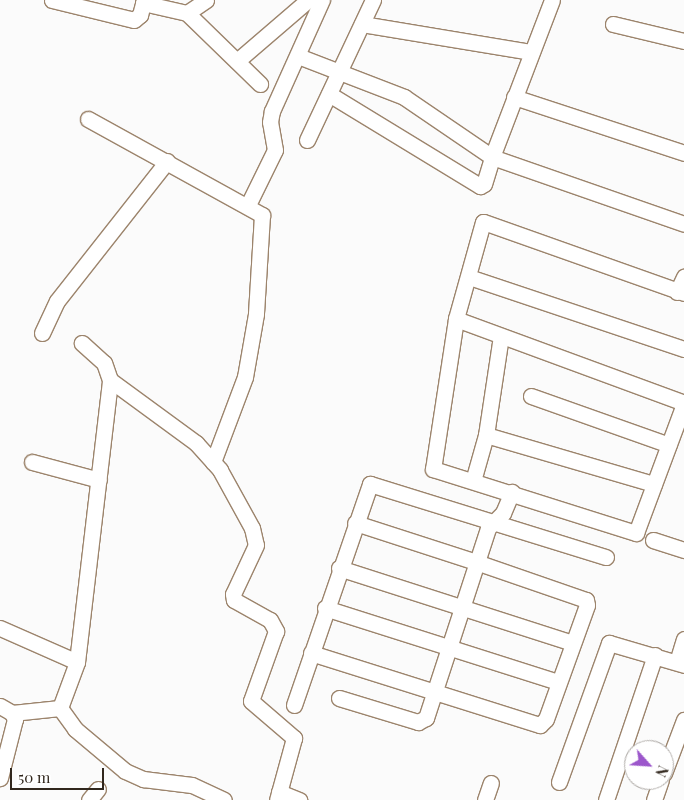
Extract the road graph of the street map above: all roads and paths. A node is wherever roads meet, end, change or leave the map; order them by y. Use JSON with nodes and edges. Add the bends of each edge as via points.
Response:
{"nodes":[{"id":1,"x":52,"y":0,"type":"edge"},
{"id":2,"x":206,"y":0,"type":"edge"},
{"id":3,"x":308,"y":0,"type":"edge"},
{"id":4,"x":322,"y":0,"type":"edge"},
{"id":5,"x":373,"y":0,"type":"edge"},
{"id":6,"x":552,"y":0,"type":"edge"},
{"id":7,"x":144,"y":1,"type":"edge"},
{"id":8,"x":187,"y":13,"type":"junction"},
{"id":9,"x":362,"y":24,"type":"junction"},
{"id":10,"x":613,"y":24,"type":"dead end"},
{"id":11,"x":684,"y":40,"type":"edge"},
{"id":12,"x":532,"y":52,"type":"junction"},
{"id":13,"x":298,"y":56,"type":"junction"},
{"id":14,"x":237,"y":61,"type":"junction"},
{"id":15,"x":340,"y":72,"type":"junction"},
{"id":16,"x":260,"y":84,"type":"dead end"},
{"id":17,"x":329,"y":94,"type":"junction"},
{"id":18,"x":514,"y":97,"type":"junction"},
{"id":19,"x":88,"y":119,"type":"dead end"},
{"id":20,"x":307,"y":140,"type":"dead end"},
{"id":21,"x":684,"y":153,"type":"edge"},
{"id":22,"x":492,"y":158,"type":"junction"},
{"id":23,"x":167,"y":162,"type":"junction"},
{"id":24,"x":248,"y":205,"type":"junction"},
{"id":25,"x":684,"y":224,"type":"edge"},
{"id":26,"x":470,"y":277,"type":"junction"},
{"id":27,"x":684,"y":277,"type":"edge"},
{"id":28,"x":681,"y":293,"type":"edge"},
{"id":29,"x":456,"y":319,"type":"junction"},
{"id":30,"x":42,"y":333,"type":"dead end"},
{"id":31,"x":501,"y":336,"type":"junction"},
{"id":32,"x":82,"y":343,"type":"dead end"},
{"id":33,"x":684,"y":349,"type":"edge"},
{"id":34,"x":110,"y":380,"type":"junction"},
{"id":35,"x":531,"y":396,"type":"dead end"},
{"id":36,"x":684,"y":403,"type":"edge"},
{"id":37,"x":486,"y":436,"type":"junction"},
{"id":38,"x":669,"y":445,"type":"junction"},
{"id":39,"x":32,"y":462,"type":"dead end"},
{"id":40,"x":213,"y":462,"type":"junction"},
{"id":41,"x":98,"y":480,"type":"junction"},
{"id":42,"x":473,"y":481,"type":"junction"},
{"id":43,"x":654,"y":484,"type":"junction"},
{"id":44,"x":512,"y":492,"type":"junction"},
{"id":45,"x":494,"y":520,"type":"junction"},
{"id":46,"x":355,"y":524,"type":"junction"},
{"id":47,"x":653,"y":540,"type":"dead end"},
{"id":48,"x":684,"y":550,"type":"edge"},
{"id":49,"x":606,"y":557,"type":"dead end"},
{"id":50,"x":476,"y":562,"type":"junction"},
{"id":51,"x":339,"y":568,"type":"junction"},
{"id":52,"x":461,"y":605,"type":"junction"},
{"id":53,"x":325,"y":608,"type":"junction"},
{"id":54,"x":0,"y":628,"type":"edge"},
{"id":55,"x":684,"y":639,"type":"edge"},
{"id":56,"x":572,"y":642,"type":"junction"},
{"id":57,"x":447,"y":647,"type":"junction"},
{"id":58,"x":311,"y":653,"type":"junction"},
{"id":59,"x":655,"y":655,"type":"junction"},
{"id":60,"x":78,"y":662,"type":"junction"},
{"id":61,"x":681,"y":663,"type":"edge"},
{"id":62,"x":558,"y":682,"type":"junction"},
{"id":63,"x":433,"y":692,"type":"junction"},
{"id":64,"x":339,"y":698,"type":"dead end"},
{"id":65,"x":294,"y":704,"type":"dead end"},
{"id":66,"x":60,"y":708,"type":"junction"},
{"id":67,"x":6,"y":709,"type":"edge"},
{"id":68,"x":684,"y":720,"type":"edge"},
{"id":69,"x":674,"y":746,"type":"edge"},
{"id":70,"x":0,"y":778,"type":"edge"},
{"id":71,"x":491,"y":782,"type":"dead end"},
{"id":72,"x":560,"y":782,"type":"dead end"},
{"id":73,"x":278,"y":796,"type":"edge"},
{"id":74,"x":224,"y":800,"type":"edge"},
{"id":75,"x":299,"y":800,"type":"edge"},
{"id":76,"x":485,"y":800,"type":"edge"},
{"id":77,"x":606,"y":800,"type":"edge"}],
"edges":[{"from":1,"to":7,"type":"street","via":[[134,20],[140,15]]},
{"from":2,"to":8,"type":"street"},
{"from":3,"to":14,"type":"street"},
{"from":4,"to":13,"type":"street"},
{"from":5,"to":9,"type":"street"},
{"from":6,"to":12,"type":"street"},
{"from":7,"to":8,"type":"street"},
{"from":8,"to":14,"type":"street"},
{"from":9,"to":12,"type":"street"},
{"from":9,"to":15,"type":"street"},
{"from":10,"to":11,"type":"street"},
{"from":12,"to":18,"type":"street"},
{"from":13,"to":15,"type":"street"},
{"from":13,"to":24,"type":"street","via":[[270,118],[275,150]]},
{"from":14,"to":16,"type":"street"},
{"from":15,"to":17,"type":"street"},
{"from":15,"to":22,"type":"street","via":[[404,97]]},
{"from":17,"to":20,"type":"street"},
{"from":17,"to":22,"type":"street","via":[[480,186],[484,184]]},
{"from":18,"to":21,"type":"street"},
{"from":18,"to":22,"type":"street"},
{"from":19,"to":23,"type":"street"},
{"from":22,"to":25,"type":"street"},
{"from":23,"to":24,"type":"street"},
{"from":23,"to":30,"type":"street","via":[[57,301]]},
{"from":24,"to":40,"type":"street","via":[[258,210],[264,220],[256,314],[245,377]]},
{"from":26,"to":28,"type":"street","via":[[483,222]]},
{"from":26,"to":29,"type":"street"},
{"from":26,"to":33,"type":"street"},
{"from":27,"to":28,"type":"street"},
{"from":29,"to":31,"type":"street"},
{"from":29,"to":42,"type":"street","via":[[433,469]]},
{"from":31,"to":36,"type":"street"},
{"from":31,"to":37,"type":"street"},
{"from":32,"to":34,"type":"street","via":[[104,363]]},
{"from":34,"to":40,"type":"street","via":[[196,443]]},
{"from":34,"to":41,"type":"street"},
{"from":35,"to":38,"type":"street"},
{"from":36,"to":38,"type":"street"},
{"from":37,"to":42,"type":"street"},
{"from":37,"to":43,"type":"street"},
{"from":38,"to":43,"type":"street"},
{"from":39,"to":41,"type":"street"},
{"from":40,"to":73,"type":"street","via":[[252,528],[256,545],[233,594],[234,600],[270,620],[276,631],[251,700],[294,738]]},
{"from":41,"to":60,"type":"street"},
{"from":42,"to":44,"type":"street"},
{"from":43,"to":44,"type":"street","via":[[636,532]]},
{"from":44,"to":45,"type":"street","via":[[503,514]]},
{"from":45,"to":46,"type":"street","via":[[373,482],[368,486]]},
{"from":45,"to":49,"type":"street"},
{"from":45,"to":50,"type":"street"},
{"from":46,"to":50,"type":"street"},
{"from":46,"to":51,"type":"street"},
{"from":47,"to":48,"type":"street"},
{"from":50,"to":52,"type":"street"},
{"from":50,"to":56,"type":"street","via":[[586,600]]},
{"from":51,"to":52,"type":"street"},
{"from":51,"to":53,"type":"street"},
{"from":52,"to":56,"type":"street"},
{"from":52,"to":57,"type":"street"},
{"from":53,"to":57,"type":"street"},
{"from":53,"to":58,"type":"street"},
{"from":54,"to":60,"type":"street"},
{"from":55,"to":61,"type":"street"},
{"from":56,"to":62,"type":"street"},
{"from":57,"to":62,"type":"street"},
{"from":57,"to":63,"type":"street"},
{"from":58,"to":63,"type":"street"},
{"from":58,"to":65,"type":"street"},
{"from":59,"to":61,"type":"street"},
{"from":59,"to":72,"type":"street","via":[[614,643],[606,647]]},
{"from":59,"to":77,"type":"street"},
{"from":60,"to":66,"type":"street"},
{"from":62,"to":63,"type":"street","via":[[546,720],[540,725]]},
{"from":63,"to":64,"type":"street","via":[[426,718],[418,722]]},
{"from":66,"to":67,"type":"street"},
{"from":66,"to":74,"type":"street","via":[[75,729],[125,770],[143,779],[192,785]]},
{"from":67,"to":70,"type":"street","via":[[15,719]]},
{"from":68,"to":69,"type":"street"},
{"from":71,"to":76,"type":"street"},
{"from":73,"to":75,"type":"street"}]}
